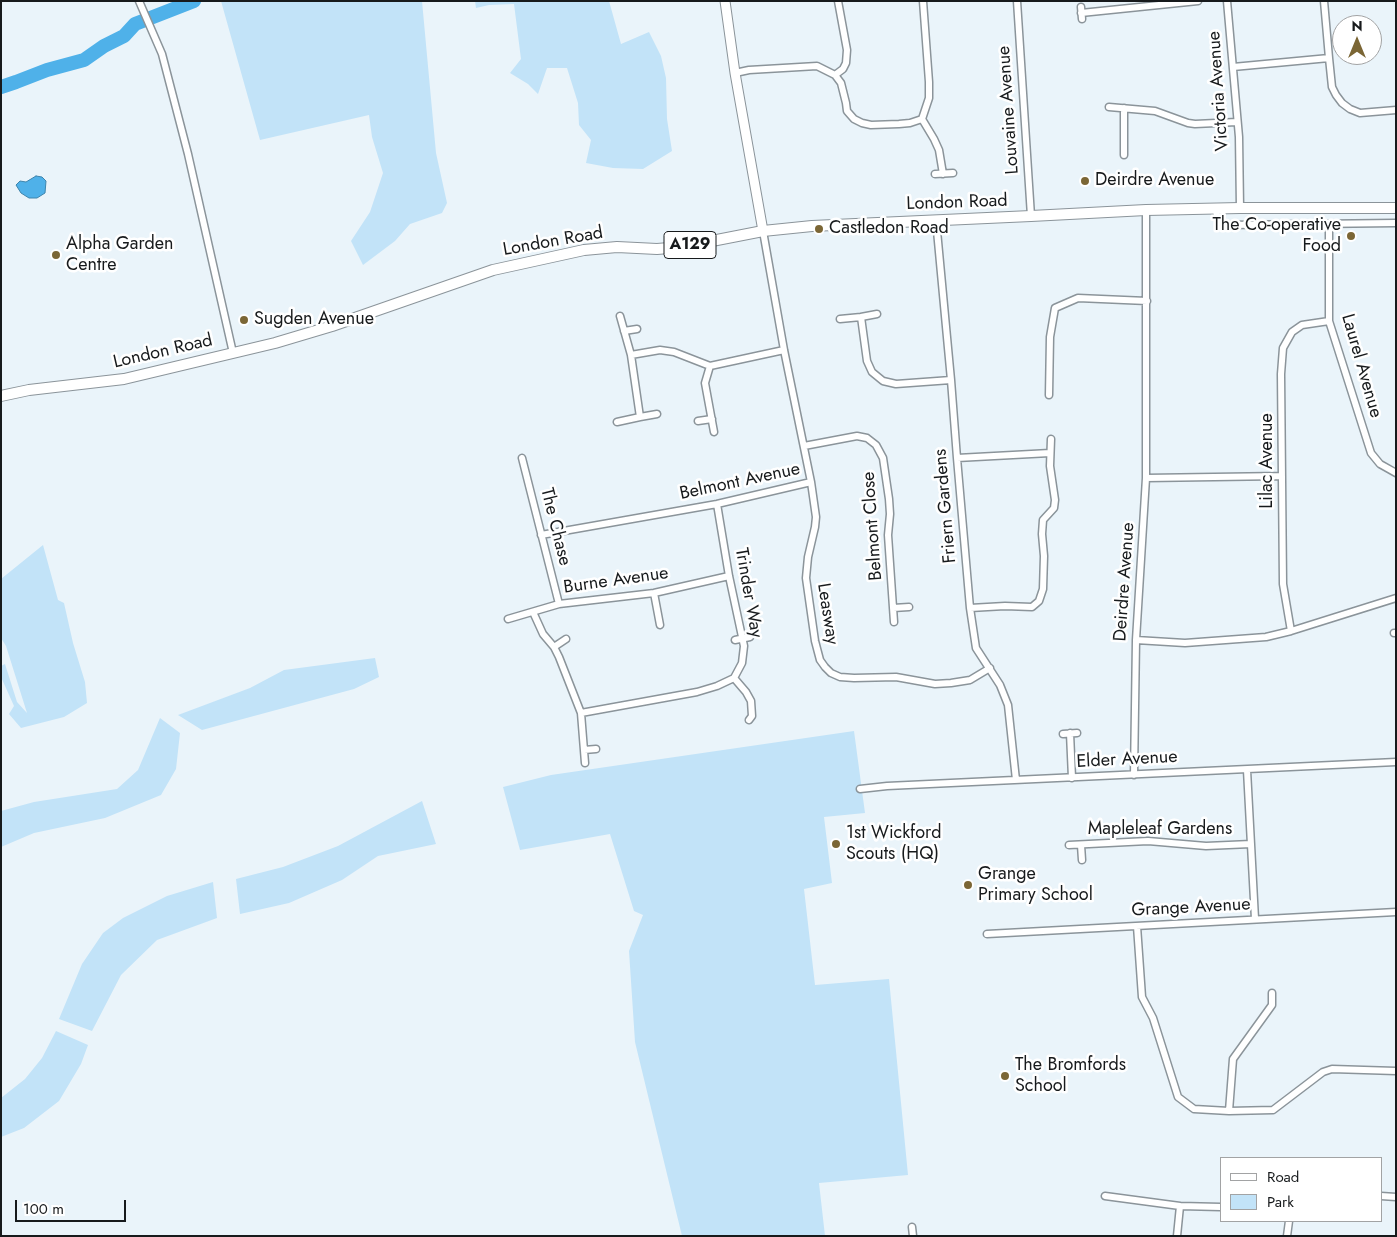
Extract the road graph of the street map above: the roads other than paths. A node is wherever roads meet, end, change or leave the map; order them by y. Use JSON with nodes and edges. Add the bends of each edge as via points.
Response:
{"nodes":[{"id":1,"x":138,"y":1,"type":"edge"},
{"id":2,"x":725,"y":1,"type":"edge"},
{"id":3,"x":838,"y":1,"type":"edge"},
{"id":4,"x":923,"y":1,"type":"edge"},
{"id":5,"x":1017,"y":1,"type":"edge"},
{"id":6,"x":1198,"y":1,"type":"edge"},
{"id":7,"x":1226,"y":1,"type":"edge"},
{"id":8,"x":1324,"y":1,"type":"edge"},
{"id":9,"x":1081,"y":13,"type":"dead end"},
{"id":10,"x":1329,"y":58,"type":"junction"},
{"id":11,"x":1233,"y":67,"type":"junction"},
{"id":12,"x":735,"y":72,"type":"junction"},
{"id":13,"x":835,"y":75,"type":"junction"},
{"id":14,"x":1108,"y":107,"type":"dead end"},
{"id":15,"x":1124,"y":108,"type":"junction"},
{"id":16,"x":1396,"y":110,"type":"edge"},
{"id":17,"x":922,"y":118,"type":"junction"},
{"id":18,"x":1237,"y":122,"type":"junction"},
{"id":19,"x":1124,"y":155,"type":"dead end"},
{"id":20,"x":952,"y":173,"type":"dead end"},
{"id":21,"x":935,"y":174,"type":"dead end"},
{"id":22,"x":944,"y":174,"type":"junction"},
{"id":23,"x":1215,"y":208,"type":"junction"},
{"id":24,"x":1240,"y":208,"type":"junction"},
{"id":25,"x":1396,"y":208,"type":"edge"},
{"id":26,"x":1146,"y":210,"type":"junction"},
{"id":27,"x":1031,"y":216,"type":"junction"},
{"id":28,"x":936,"y":220,"type":"junction"},
{"id":29,"x":1396,"y":223,"type":"edge"},
{"id":30,"x":1329,"y":225,"type":"junction"},
{"id":31,"x":763,"y":231,"type":"junction"},
{"id":32,"x":1147,"y":301,"type":"junction"},
{"id":33,"x":877,"y":314,"type":"dead end"},
{"id":34,"x":620,"y":316,"type":"dead end"},
{"id":35,"x":861,"y":316,"type":"junction"},
{"id":36,"x":840,"y":319,"type":"dead end"},
{"id":37,"x":1330,"y":321,"type":"junction"},
{"id":38,"x":636,"y":329,"type":"dead end"},
{"id":39,"x":624,"y":331,"type":"junction"},
{"id":40,"x":784,"y":350,"type":"junction"},
{"id":41,"x":234,"y":353,"type":"junction"},
{"id":42,"x":631,"y":355,"type":"junction"},
{"id":43,"x":710,"y":366,"type":"junction"},
{"id":44,"x":951,"y":380,"type":"junction"},
{"id":45,"x":1,"y":396,"type":"edge"},
{"id":46,"x":1050,"y":396,"type":"dead end"},
{"id":47,"x":657,"y":414,"type":"dead end"},
{"id":48,"x":640,"y":417,"type":"junction"},
{"id":49,"x":712,"y":419,"type":"junction"},
{"id":50,"x":698,"y":421,"type":"dead end"},
{"id":51,"x":617,"y":422,"type":"dead end"},
{"id":52,"x":714,"y":432,"type":"dead end"},
{"id":53,"x":1051,"y":439,"type":"dead end"},
{"id":54,"x":804,"y":446,"type":"junction"},
{"id":55,"x":1050,"y":453,"type":"junction"},
{"id":56,"x":522,"y":458,"type":"dead end"},
{"id":57,"x":957,"y":458,"type":"junction"},
{"id":58,"x":1396,"y":473,"type":"edge"},
{"id":59,"x":1282,"y":476,"type":"junction"},
{"id":60,"x":1146,"y":478,"type":"junction"},
{"id":61,"x":811,"y":482,"type":"junction"},
{"id":62,"x":717,"y":504,"type":"junction"},
{"id":63,"x":542,"y":535,"type":"junction"},
{"id":64,"x":729,"y":576,"type":"junction"},
{"id":65,"x":654,"y":593,"type":"junction"},
{"id":66,"x":1396,"y":598,"type":"edge"},
{"id":67,"x":559,"y":604,"type":"junction"},
{"id":68,"x":909,"y":607,"type":"dead end"},
{"id":69,"x":893,"y":608,"type":"junction"},
{"id":70,"x":970,"y":608,"type":"junction"},
{"id":71,"x":534,"y":612,"type":"junction"},
{"id":72,"x":508,"y":619,"type":"dead end"},
{"id":73,"x":894,"y":622,"type":"dead end"},
{"id":74,"x":660,"y":625,"type":"dead end"},
{"id":75,"x":1291,"y":631,"type":"junction"},
{"id":76,"x":750,"y":638,"type":"dead end"},
{"id":77,"x":566,"y":639,"type":"dead end"},
{"id":78,"x":739,"y":640,"type":"junction"},
{"id":79,"x":1136,"y":640,"type":"junction"},
{"id":80,"x":554,"y":647,"type":"junction"},
{"id":81,"x":990,"y":668,"type":"junction"},
{"id":82,"x":734,"y":678,"type":"junction"},
{"id":83,"x":581,"y":713,"type":"junction"},
{"id":84,"x":749,"y":720,"type":"dead end"},
{"id":85,"x":1070,"y":733,"type":"dead end"},
{"id":86,"x":596,"y":749,"type":"dead end"},
{"id":87,"x":584,"y":750,"type":"junction"},
{"id":88,"x":1396,"y":762,"type":"edge"},
{"id":89,"x":584,"y":763,"type":"dead end"},
{"id":90,"x":1247,"y":770,"type":"junction"},
{"id":91,"x":1134,"y":775,"type":"junction"},
{"id":92,"x":1072,"y":778,"type":"junction"},
{"id":93,"x":1016,"y":780,"type":"junction"},
{"id":94,"x":860,"y":788,"type":"dead end"},
{"id":95,"x":1251,"y":844,"type":"junction"},
{"id":96,"x":1069,"y":845,"type":"dead end"},
{"id":97,"x":1081,"y":845,"type":"junction"},
{"id":98,"x":1082,"y":860,"type":"dead end"},
{"id":99,"x":1396,"y":912,"type":"edge"},
{"id":100,"x":1255,"y":919,"type":"junction"},
{"id":101,"x":1137,"y":926,"type":"junction"},
{"id":102,"x":987,"y":934,"type":"dead end"},
{"id":103,"x":1272,"y":993,"type":"dead end"},
{"id":104,"x":1396,"y":1071,"type":"edge"},
{"id":105,"x":1229,"y":1111,"type":"junction"},
{"id":106,"x":1105,"y":1196,"type":"dead end"},
{"id":107,"x":1382,"y":1196,"type":"edge"},
{"id":108,"x":1396,"y":1197,"type":"edge"},
{"id":109,"x":1180,"y":1206,"type":"junction"},
{"id":110,"x":1220,"y":1207,"type":"edge"},
{"id":111,"x":1289,"y":1222,"type":"edge"},
{"id":112,"x":912,"y":1227,"type":"dead end"},
{"id":113,"x":913,"y":1236,"type":"edge"},
{"id":114,"x":1177,"y":1236,"type":"edge"},
{"id":115,"x":1287,"y":1236,"type":"edge"}],
"edges":[{"from":1,"to":41,"type":"street","via":[[162,54]]},
{"from":2,"to":12,"type":"street"},
{"from":3,"to":13,"type":"street","via":[[847,50],[843,70]]},
{"from":4,"to":17,"type":"street","via":[[929,98]]},
{"from":5,"to":27,"type":"street","name":"Louvaine Avenue"},
{"from":6,"to":9,"type":"street"},
{"from":7,"to":11,"type":"street","name":"Victoria Avenue"},
{"from":8,"to":10,"type":"street"},
{"from":10,"to":11,"type":"street"},
{"from":10,"to":16,"type":"street","via":[[1332,86],[1350,110],[1360,113]]},
{"from":11,"to":18,"type":"street","name":"Victoria Avenue"},
{"from":12,"to":13,"type":"street","via":[[817,66]]},
{"from":12,"to":31,"type":"street"},
{"from":13,"to":17,"type":"street","via":[[847,111],[862,123],[899,124]]},
{"from":14,"to":15,"type":"street"},
{"from":15,"to":18,"type":"street","via":[[1155,111],[1195,124]]},
{"from":15,"to":19,"type":"street"},
{"from":17,"to":22,"type":"street","via":[[939,150]]},
{"from":18,"to":24,"type":"street","name":"Victoria Avenue"},
{"from":20,"to":22,"type":"street"},
{"from":21,"to":22,"type":"street"},
{"from":23,"to":24,"type":"main road","name":"London Road","number":"A129"},
{"from":23,"to":26,"type":"main road","name":"London Road","number":"A129"},
{"from":23,"to":30,"type":"street","via":[[1218,220],[1228,226]]},
{"from":24,"to":25,"type":"main road","name":"London Road","number":"A129"},
{"from":26,"to":27,"type":"main road","name":"London Road","number":"A129"},
{"from":26,"to":32,"type":"street","name":"Deirdre Avenue"},
{"from":27,"to":28,"type":"main road","name":"London Road","number":"A129"},
{"from":28,"to":31,"type":"main road","name":"London Road","number":"A129"},
{"from":28,"to":44,"type":"street","name":"Friern Gardens"},
{"from":29,"to":30,"type":"street"},
{"from":30,"to":37,"type":"street","name":"Laurel Avenue"},
{"from":31,"to":40,"type":"street","name":"Belmont Avenue"},
{"from":31,"to":41,"type":"main road","name":"London Road","number":"A129","via":[[681,247],[584,250],[510,266],[332,326]]},
{"from":32,"to":46,"type":"street","via":[[1078,298],[1055,308],[1050,337]]},
{"from":32,"to":60,"type":"street","name":"Deirdre Avenue"},
{"from":33,"to":35,"type":"street"},
{"from":34,"to":39,"type":"street"},
{"from":35,"to":36,"type":"street"},
{"from":35,"to":44,"type":"street","via":[[867,361],[872,372],[882,381],[896,384]]},
{"from":37,"to":58,"type":"street","name":"Laurel Avenue","via":[[1371,453],[1380,464]]},
{"from":37,"to":59,"type":"street","name":"Lilac Avenue","via":[[1302,325],[1292,332],[1283,348]]},
{"from":38,"to":39,"type":"street"},
{"from":39,"to":42,"type":"street"},
{"from":40,"to":43,"type":"street"},
{"from":40,"to":54,"type":"street","name":"Belmont Avenue"},
{"from":41,"to":45,"type":"main road","name":"London Road","number":"A129","via":[[124,379]]},
{"from":42,"to":43,"type":"street","via":[[660,350]]},
{"from":42,"to":48,"type":"street"},
{"from":43,"to":49,"type":"street","via":[[705,383]]},
{"from":44,"to":57,"type":"street","name":"Friern Gardens"},
{"from":47,"to":48,"type":"street"},
{"from":48,"to":51,"type":"street"},
{"from":49,"to":50,"type":"street"},
{"from":49,"to":52,"type":"street"},
{"from":53,"to":55,"type":"street"},
{"from":54,"to":61,"type":"street","name":"Belmont Avenue"},
{"from":54,"to":69,"type":"street","name":"Belmont Close","via":[[857,436],[867,438],[880,451],[889,499]]},
{"from":55,"to":57,"type":"street"},
{"from":55,"to":70,"type":"street","via":[[1055,500],[1054,508],[1043,520],[1043,589],[1039,601],[1032,606]]},
{"from":56,"to":63,"type":"street","name":"The Chase"},
{"from":57,"to":70,"type":"street","name":"Friern Gardens"},
{"from":59,"to":60,"type":"street"},
{"from":59,"to":75,"type":"street","name":"Lilac Avenue","via":[[1284,584]]},
{"from":60,"to":79,"type":"street","name":"Deirdre Avenue"},
{"from":61,"to":62,"type":"street","name":"Belmont Avenue"},
{"from":61,"to":81,"type":"street","name":"Leasway","via":[[816,517],[806,578],[815,641],[825,667],[840,677],[896,676],[935,684],[970,680]]},
{"from":62,"to":63,"type":"street","name":"Belmont Avenue"},
{"from":62,"to":64,"type":"street","name":"Trinder Way"},
{"from":63,"to":67,"type":"street","name":"The Chase"},
{"from":64,"to":65,"type":"street","name":"Burne Avenue"},
{"from":64,"to":78,"type":"street","name":"Trinder Way"},
{"from":65,"to":67,"type":"street","name":"Burne Avenue"},
{"from":65,"to":74,"type":"street"},
{"from":66,"to":75,"type":"street"},
{"from":67,"to":71,"type":"street","name":"Burne Avenue"},
{"from":68,"to":69,"type":"street"},
{"from":69,"to":73,"type":"street","name":"Belmont Close"},
{"from":70,"to":81,"type":"street","name":"Friern Gardens","via":[[976,648]]},
{"from":71,"to":72,"type":"street","name":"Burne Avenue"},
{"from":71,"to":80,"type":"street","via":[[543,634]]},
{"from":75,"to":79,"type":"street","via":[[1266,637],[1185,643]]},
{"from":76,"to":78,"type":"street"},
{"from":77,"to":80,"type":"street"},
{"from":78,"to":82,"type":"street","name":"Trinder Way","via":[[744,646],[742,663]]},
{"from":79,"to":91,"type":"street","name":"Deirdre Avenue"},
{"from":80,"to":83,"type":"street"},
{"from":81,"to":93,"type":"street","name":"Friern Gardens","via":[[1008,704]]},
{"from":82,"to":83,"type":"street","via":[[697,692]]},
{"from":82,"to":84,"type":"street","via":[[751,701],[752,716]]},
{"from":83,"to":87,"type":"street"},
{"from":85,"to":92,"type":"street"},
{"from":86,"to":87,"type":"street"},
{"from":87,"to":89,"type":"street"},
{"from":88,"to":90,"type":"street","name":"Elder Avenue"},
{"from":90,"to":91,"type":"street","name":"Elder Avenue"},
{"from":90,"to":95,"type":"street"},
{"from":91,"to":92,"type":"street","name":"Elder Avenue"},
{"from":92,"to":93,"type":"street","name":"Elder Avenue"},
{"from":93,"to":94,"type":"street","name":"Elder Avenue"},
{"from":95,"to":97,"type":"street","name":"Mapleleaf Gardens","via":[[1206,846],[1148,841]]},
{"from":95,"to":100,"type":"street"},
{"from":96,"to":97,"type":"street","name":"Mapleleaf Gardens"},
{"from":97,"to":98,"type":"street"},
{"from":99,"to":100,"type":"street","name":"Grange Avenue"},
{"from":100,"to":101,"type":"street","name":"Grange Avenue"},
{"from":101,"to":102,"type":"street","name":"Grange Avenue"},
{"from":101,"to":105,"type":"street","via":[[1142,997],[1154,1018],[1178,1098],[1194,1109]]},
{"from":103,"to":105,"type":"street","via":[[1272,1004],[1233,1059]]},
{"from":104,"to":105,"type":"street","via":[[1332,1069],[1323,1072],[1273,1110]]},
{"from":106,"to":109,"type":"street"},
{"from":107,"to":108,"type":"street"},
{"from":109,"to":110,"type":"street"},
{"from":109,"to":114,"type":"street"},
{"from":111,"to":115,"type":"street"},
{"from":112,"to":113,"type":"street"}]}
